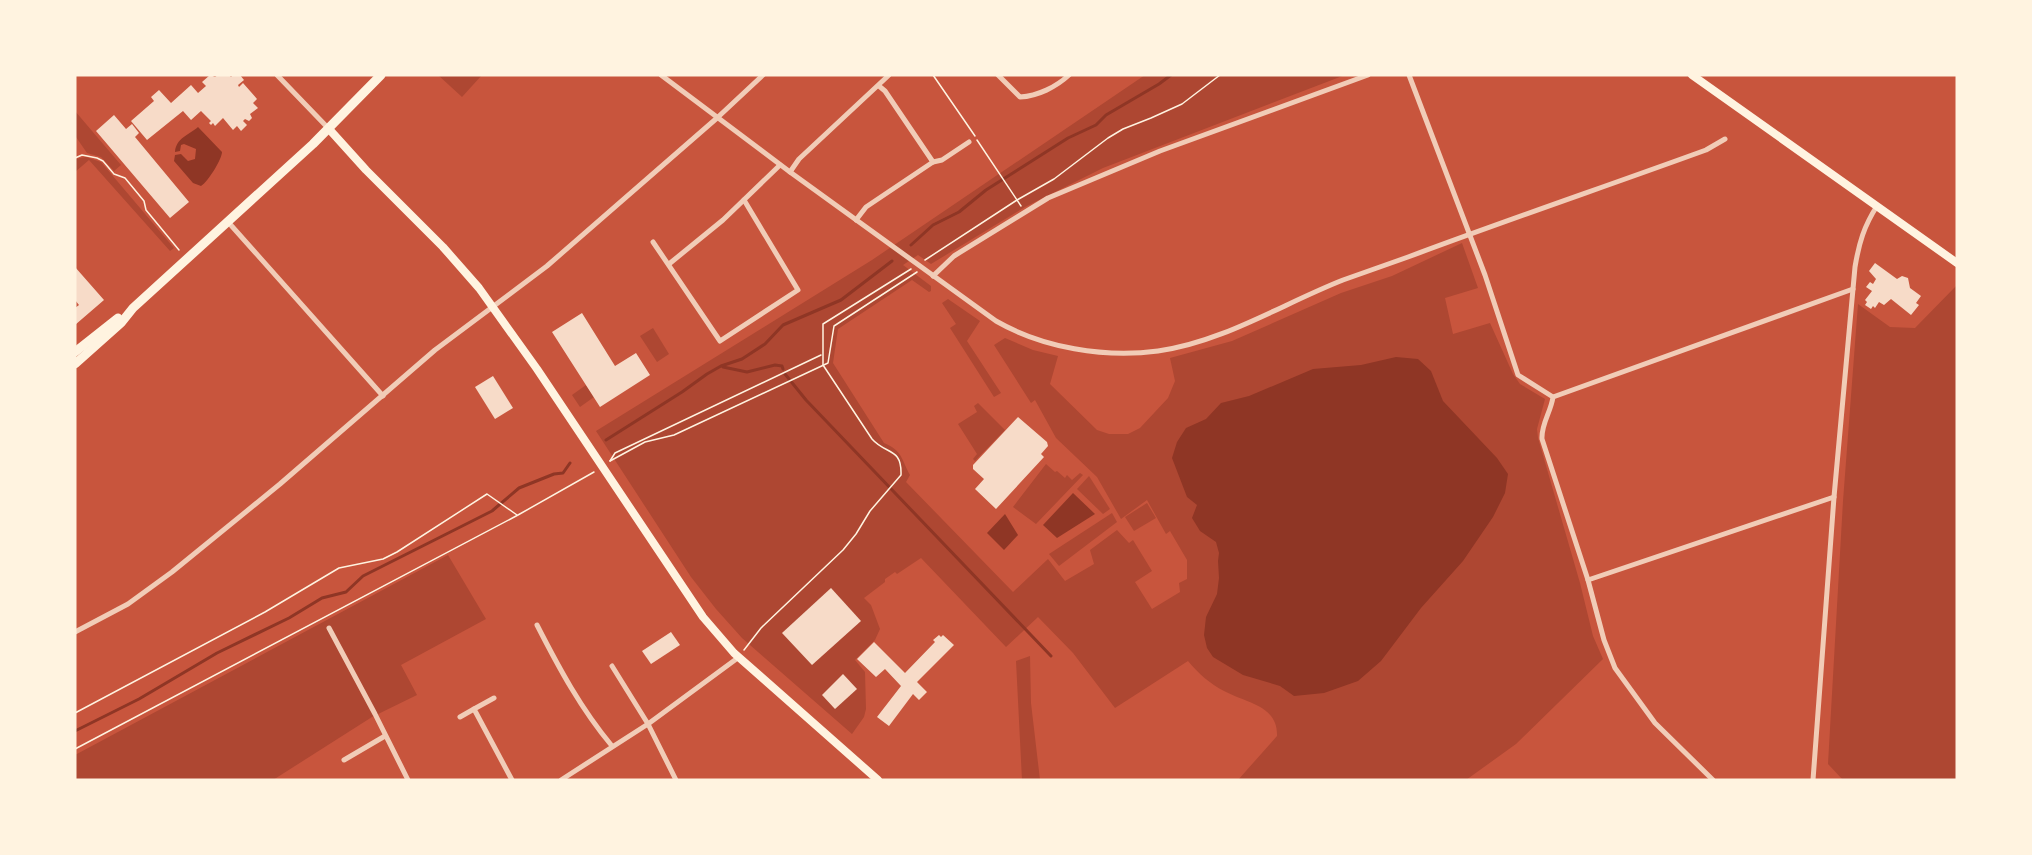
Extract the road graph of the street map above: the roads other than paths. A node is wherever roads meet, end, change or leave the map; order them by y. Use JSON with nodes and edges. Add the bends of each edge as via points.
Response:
{"nodes":[{"id":1,"x":277,"y":75,"type":"edge"},
{"id":2,"x":381,"y":75,"type":"edge"},
{"id":3,"x":661,"y":75,"type":"edge"},
{"id":4,"x":763,"y":75,"type":"edge"},
{"id":5,"x":889,"y":75,"type":"edge"},
{"id":6,"x":998,"y":75,"type":"edge"},
{"id":7,"x":1069,"y":75,"type":"edge"},
{"id":8,"x":1368,"y":75,"type":"edge"},
{"id":9,"x":1409,"y":75,"type":"edge"},
{"id":10,"x":1692,"y":75,"type":"edge"},
{"id":11,"x":879,"y":86,"type":"junction"},
{"id":12,"x":717,"y":118,"type":"junction"},
{"id":13,"x":329,"y":129,"type":"junction"},
{"id":14,"x":1725,"y":139,"type":"dead end"},
{"id":15,"x":969,"y":142,"type":"dead end"},
{"id":16,"x":933,"y":162,"type":"junction"},
{"id":17,"x":780,"y":165,"type":"junction"},
{"id":18,"x":790,"y":172,"type":"junction"},
{"id":19,"x":744,"y":200,"type":"junction"},
{"id":20,"x":1877,"y":206,"type":"junction"},
{"id":21,"x":856,"y":220,"type":"junction"},
{"id":22,"x":229,"y":223,"type":"junction"},
{"id":23,"x":1468,"y":235,"type":"junction"},
{"id":24,"x":652,"y":242,"type":"dead end"},
{"id":25,"x":1957,"y":262,"type":"edge"},
{"id":26,"x":669,"y":264,"type":"junction"},
{"id":27,"x":933,"y":276,"type":"junction"},
{"id":28,"x":1852,"y":290,"type":"junction"},
{"id":29,"x":493,"y":307,"type":"junction"},
{"id":30,"x":75,"y":359,"type":"edge"},
{"id":31,"x":383,"y":396,"type":"junction"},
{"id":32,"x":1553,"y":397,"type":"junction"},
{"id":33,"x":1834,"y":496,"type":"junction"},
{"id":34,"x":1588,"y":580,"type":"junction"},
{"id":35,"x":537,"y":625,"type":"dead end"},
{"id":36,"x":329,"y":628,"type":"dead end"},
{"id":37,"x":75,"y":632,"type":"edge"},
{"id":38,"x":739,"y":657,"type":"junction"},
{"id":39,"x":612,"y":666,"type":"dead end"},
{"id":40,"x":494,"y":698,"type":"dead end"},
{"id":41,"x":474,"y":709,"type":"junction"},
{"id":42,"x":460,"y":717,"type":"dead end"},
{"id":43,"x":648,"y":724,"type":"junction"},
{"id":44,"x":385,"y":736,"type":"junction"},
{"id":45,"x":612,"y":746,"type":"junction"},
{"id":46,"x":344,"y":760,"type":"dead end"},
{"id":47,"x":408,"y":780,"type":"edge"},
{"id":48,"x":512,"y":780,"type":"edge"},
{"id":49,"x":561,"y":780,"type":"edge"},
{"id":50,"x":676,"y":780,"type":"edge"},
{"id":51,"x":878,"y":780,"type":"edge"},
{"id":52,"x":1713,"y":780,"type":"edge"},
{"id":53,"x":1813,"y":780,"type":"edge"}],
"edges":[{"from":1,"to":13,"type":"street"},
{"from":2,"to":13,"type":"main road"},
{"from":3,"to":12,"type":"street"},
{"from":4,"to":12,"type":"street"},
{"from":5,"to":11,"type":"street"},
{"from":6,"to":7,"type":"street","via":[[1020,98],[1060,83]]},
{"from":8,"to":27,"type":"street","via":[[1160,151],[1067,190],[1025,211],[954,256]]},
{"from":9,"to":23,"type":"street"},
{"from":10,"to":20,"type":"main road"},
{"from":11,"to":16,"type":"street"},
{"from":11,"to":18,"type":"street"},
{"from":12,"to":17,"type":"street"},
{"from":12,"to":29,"type":"street","via":[[547,266]]},
{"from":13,"to":22,"type":"main road"},
{"from":13,"to":29,"type":"main road","via":[[458,262]]},
{"from":14,"to":23,"type":"street","via":[[1706,150]]},
{"from":15,"to":16,"type":"street"},
{"from":16,"to":21,"type":"street","via":[[866,207]]},
{"from":17,"to":18,"type":"street"},
{"from":17,"to":19,"type":"street"},
{"from":18,"to":21,"type":"street"},
{"from":19,"to":26,"type":"street"},
{"from":19,"to":26,"type":"street","via":[[798,290],[720,341]]},
{"from":20,"to":25,"type":"main road"},
{"from":20,"to":28,"type":"street","via":[[1859,242]]},
{"from":21,"to":27,"type":"street"},
{"from":22,"to":30,"type":"main road"},
{"from":22,"to":31,"type":"street"},
{"from":23,"to":27,"type":"street","via":[[1345,279],[1214,336],[1170,349],[1137,353],[1063,347],[1030,338],[996,321]]},
{"from":23,"to":32,"type":"street","via":[[1518,375]]},
{"from":24,"to":26,"type":"street"},
{"from":28,"to":32,"type":"street"},
{"from":28,"to":33,"type":"street"},
{"from":29,"to":31,"type":"street","via":[[435,350]]},
{"from":29,"to":38,"type":"main road","via":[[606,464],[703,617]]},
{"from":31,"to":37,"type":"street","via":[[172,572],[128,604]]},
{"from":32,"to":34,"type":"street","via":[[1541,430],[1542,439]]},
{"from":33,"to":34,"type":"street"},
{"from":33,"to":53,"type":"street"},
{"from":34,"to":52,"type":"street","via":[[1615,668],[1655,723]]},
{"from":35,"to":45,"type":"street","via":[[566,682]]},
{"from":36,"to":44,"type":"street"},
{"from":38,"to":43,"type":"street"},
{"from":38,"to":51,"type":"main road"},
{"from":39,"to":43,"type":"street"},
{"from":40,"to":41,"type":"street"},
{"from":41,"to":42,"type":"street"},
{"from":41,"to":48,"type":"street"},
{"from":43,"to":45,"type":"street"},
{"from":43,"to":50,"type":"street"},
{"from":44,"to":46,"type":"street"},
{"from":44,"to":47,"type":"street"},
{"from":45,"to":49,"type":"street"}]}
